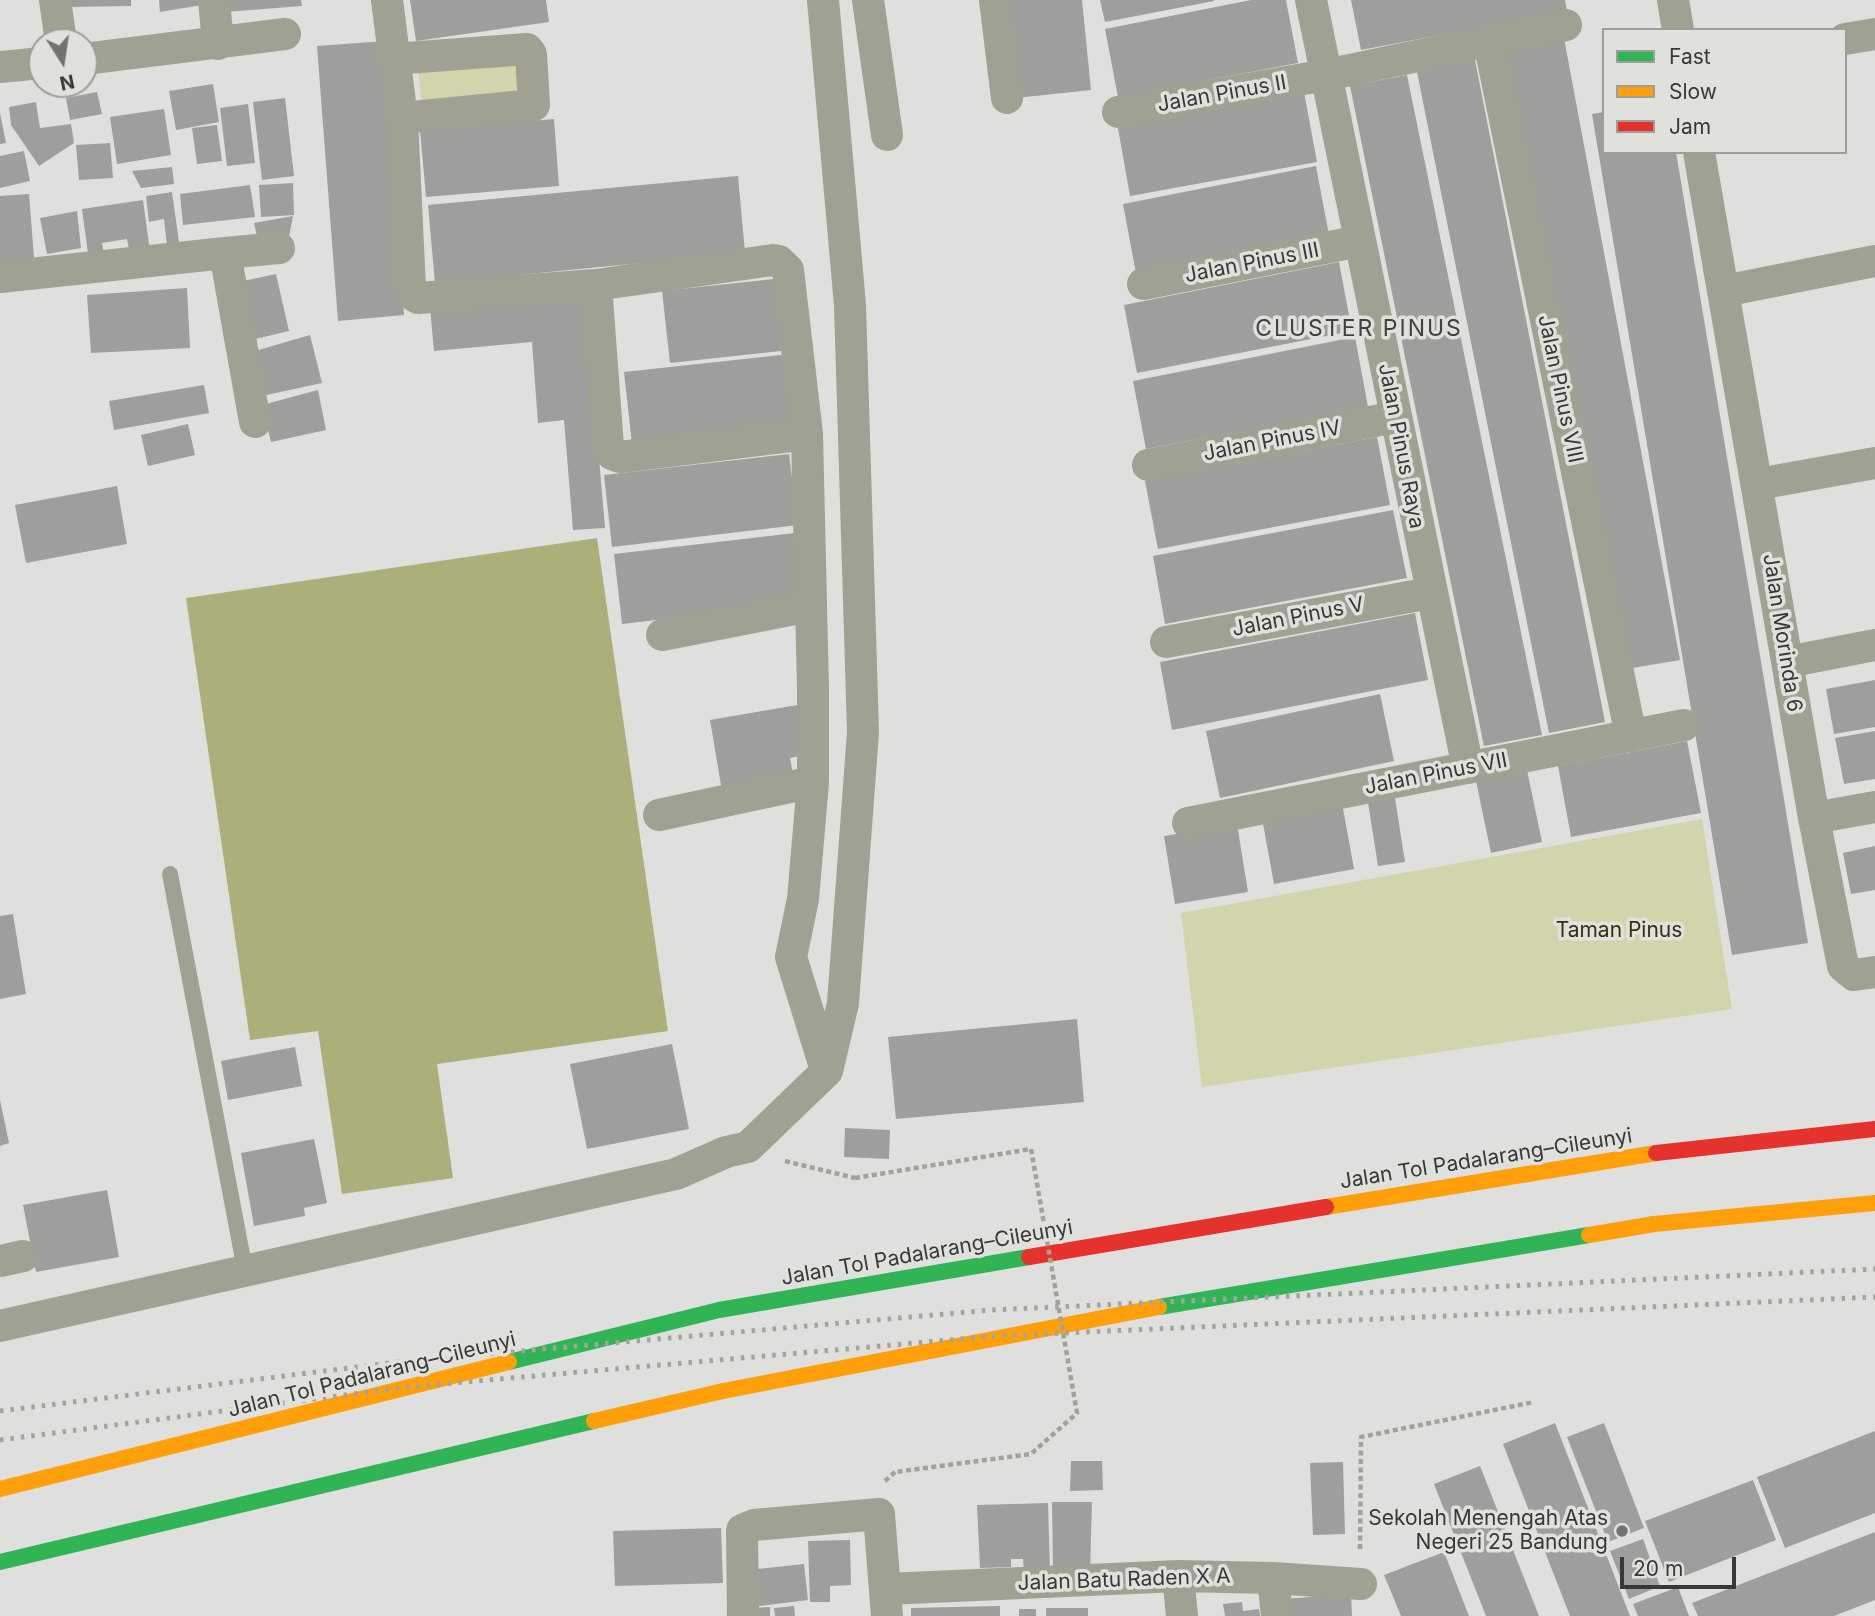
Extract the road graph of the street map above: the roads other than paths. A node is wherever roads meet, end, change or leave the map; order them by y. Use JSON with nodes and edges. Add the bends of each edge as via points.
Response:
{"nodes":[{"id":1,"x":55,"y":0,"type":"edge"},
{"id":2,"x":214,"y":0,"type":"edge"},
{"id":3,"x":387,"y":0,"type":"edge"},
{"id":4,"x":867,"y":0,"type":"edge"},
{"id":5,"x":995,"y":0,"type":"edge"},
{"id":6,"x":1311,"y":0,"type":"edge"},
{"id":7,"x":1673,"y":0,"type":"edge"},
{"id":8,"x":824,"y":2,"type":"edge"},
{"id":9,"x":1566,"y":25,"type":"dead end"},
{"id":10,"x":59,"y":28,"type":"edge"},
{"id":11,"x":1678,"y":28,"type":"edge"},
{"id":12,"x":285,"y":34,"type":"dead end"},
{"id":13,"x":1875,"y":34,"type":"edge"},
{"id":14,"x":1847,"y":39,"type":"edge"},
{"id":15,"x":1489,"y":41,"type":"junction"},
{"id":16,"x":218,"y":44,"type":"junction"},
{"id":17,"x":98,"y":57,"type":"edge"},
{"id":18,"x":393,"y":59,"type":"junction"},
{"id":19,"x":28,"y":64,"type":"edge"},
{"id":20,"x":0,"y":67,"type":"edge"},
{"id":21,"x":1326,"y":75,"type":"junction"},
{"id":22,"x":1007,"y":98,"type":"dead end"},
{"id":23,"x":1118,"y":112,"type":"dead end"},
{"id":24,"x":402,"y":118,"type":"junction"},
{"id":25,"x":887,"y":135,"type":"dead end"},
{"id":26,"x":1699,"y":154,"type":"edge"},
{"id":27,"x":1360,"y":241,"type":"junction"},
{"id":28,"x":279,"y":248,"type":"dead end"},
{"id":29,"x":225,"y":253,"type":"junction"},
{"id":30,"x":1875,"y":261,"type":"edge"},
{"id":31,"x":0,"y":277,"type":"edge"},
{"id":32,"x":1143,"y":284,"type":"dead end"},
{"id":33,"x":596,"y":285,"type":"junction"},
{"id":34,"x":1724,"y":291,"type":"junction"},
{"id":35,"x":1396,"y":417,"type":"junction"},
{"id":36,"x":255,"y":422,"type":"dead end"},
{"id":37,"x":807,"y":434,"type":"junction"},
{"id":38,"x":1875,"y":463,"type":"edge"},
{"id":39,"x":1148,"y":465,"type":"dead end"},
{"id":40,"x":1758,"y":484,"type":"junction"},
{"id":41,"x":1430,"y":593,"type":"junction"},
{"id":42,"x":810,"y":606,"type":"junction"},
{"id":43,"x":662,"y":635,"type":"dead end"},
{"id":44,"x":1166,"y":642,"type":"dead end"},
{"id":45,"x":1875,"y":645,"type":"edge"},
{"id":46,"x":1787,"y":662,"type":"junction"},
{"id":47,"x":1684,"y":725,"type":"dead end"},
{"id":48,"x":1631,"y":736,"type":"junction"},
{"id":49,"x":1468,"y":768,"type":"junction"},
{"id":50,"x":813,"y":782,"type":"junction"},
{"id":51,"x":1875,"y":807,"type":"edge"},
{"id":52,"x":659,"y":815,"type":"dead end"},
{"id":53,"x":1814,"y":818,"type":"junction"},
{"id":54,"x":1188,"y":823,"type":"dead end"},
{"id":55,"x":170,"y":874,"type":"dead end"},
{"id":56,"x":1861,"y":972,"type":"edge"},
{"id":57,"x":827,"y":1071,"type":"junction"},
{"id":58,"x":1875,"y":1129,"type":"edge"},
{"id":59,"x":1875,"y":1203,"type":"edge"},
{"id":60,"x":245,"y":1269,"type":"junction"},
{"id":61,"x":0,"y":1326,"type":"edge"},
{"id":62,"x":0,"y":1489,"type":"edge"},
{"id":63,"x":0,"y":1562,"type":"edge"},
{"id":64,"x":1178,"y":1576,"type":"junction"},
{"id":65,"x":1273,"y":1578,"type":"junction"},
{"id":66,"x":1361,"y":1584,"type":"road end"},
{"id":67,"x":887,"y":1602,"type":"edge"},
{"id":68,"x":743,"y":1616,"type":"edge"},
{"id":69,"x":1182,"y":1616,"type":"edge"},
{"id":70,"x":1277,"y":1616,"type":"edge"}],
"edges":[{"from":1,"to":10,"type":"street"},
{"from":2,"to":16,"type":"street"},
{"from":3,"to":18,"type":"street"},
{"from":4,"to":8,"type":"street"},
{"from":4,"to":25,"type":"street"},
{"from":5,"to":22,"type":"street"},
{"from":6,"to":21,"type":"street","name":"Jalan Pinus Raya"},
{"from":7,"to":11,"type":"street"},
{"from":8,"to":57,"type":"street","via":[[850,305],[863,732],[843,1003]]},
{"from":9,"to":15,"type":"street"},
{"from":12,"to":16,"type":"street"},
{"from":13,"to":14,"type":"street"},
{"from":15,"to":21,"type":"street"},
{"from":15,"to":48,"type":"street","name":"Jalan Pinus VIII"},
{"from":16,"to":17,"type":"street"},
{"from":18,"to":24,"type":"street"},
{"from":18,"to":24,"type":"street","via":[[527,49],[531,54],[534,105]]},
{"from":19,"to":20,"type":"street"},
{"from":21,"to":23,"type":"street","name":"Jalan Pinus II"},
{"from":21,"to":27,"type":"street","name":"Jalan Pinus Raya"},
{"from":24,"to":33,"type":"street","via":[[413,295]]},
{"from":26,"to":34,"type":"street","name":"Jalan Morinda 6"},
{"from":27,"to":32,"type":"street","name":"Jalan Pinus III"},
{"from":27,"to":35,"type":"street","name":"Jalan Pinus Raya"},
{"from":28,"to":29,"type":"street"},
{"from":29,"to":31,"type":"street"},
{"from":29,"to":36,"type":"street"},
{"from":30,"to":34,"type":"street"},
{"from":33,"to":37,"type":"street","via":[[773,260],[785,265]]},
{"from":33,"to":37,"type":"street","via":[[612,454],[620,457]]},
{"from":34,"to":40,"type":"street","name":"Jalan Morinda 6"},
{"from":35,"to":39,"type":"street","name":"Jalan Pinus IV"},
{"from":35,"to":41,"type":"street","name":"Jalan Pinus Raya"},
{"from":37,"to":42,"type":"street"},
{"from":38,"to":40,"type":"street"},
{"from":40,"to":46,"type":"street","name":"Jalan Morinda 6"},
{"from":41,"to":44,"type":"street","name":"Jalan Pinus V"},
{"from":41,"to":49,"type":"street","name":"Jalan Pinus Raya"},
{"from":42,"to":43,"type":"street"},
{"from":42,"to":50,"type":"street"},
{"from":45,"to":46,"type":"street"},
{"from":46,"to":53,"type":"street","name":"Jalan Morinda 6"},
{"from":47,"to":48,"type":"street","name":"Jalan Pinus VII"},
{"from":48,"to":49,"type":"street","name":"Jalan Pinus VII"},
{"from":49,"to":54,"type":"street","name":"Jalan Pinus VII"},
{"from":50,"to":52,"type":"street"},
{"from":50,"to":57,"type":"street","via":[[803,899],[791,957]]},
{"from":51,"to":53,"type":"street"},
{"from":53,"to":56,"type":"street","name":"Jalan Morinda 6","via":[[1843,966]]},
{"from":55,"to":60,"type":"lane"},
{"from":57,"to":60,"type":"street","via":[[748,1147],[676,1174]]},
{"from":58,"to":62,"type":"highway","name":"Jalan Tol Padalarang–Cileunyi","via":[[1615,1157],[719,1310]]},
{"from":59,"to":63,"type":"highway","via":[[1654,1224],[1098,1317],[723,1391]]},
{"from":60,"to":61,"type":"street"},
{"from":64,"to":65,"type":"street","name":"Jalan Batu Raden X A"},
{"from":64,"to":67,"type":"street","name":"Jalan Batu Raden X A"},
{"from":64,"to":69,"type":"street"},
{"from":65,"to":66,"type":"street","name":"Jalan Batu Raden X A"},
{"from":65,"to":70,"type":"street"},
{"from":67,"to":68,"type":"street","via":[[879,1514],[754,1525],[742,1530]]}]}
